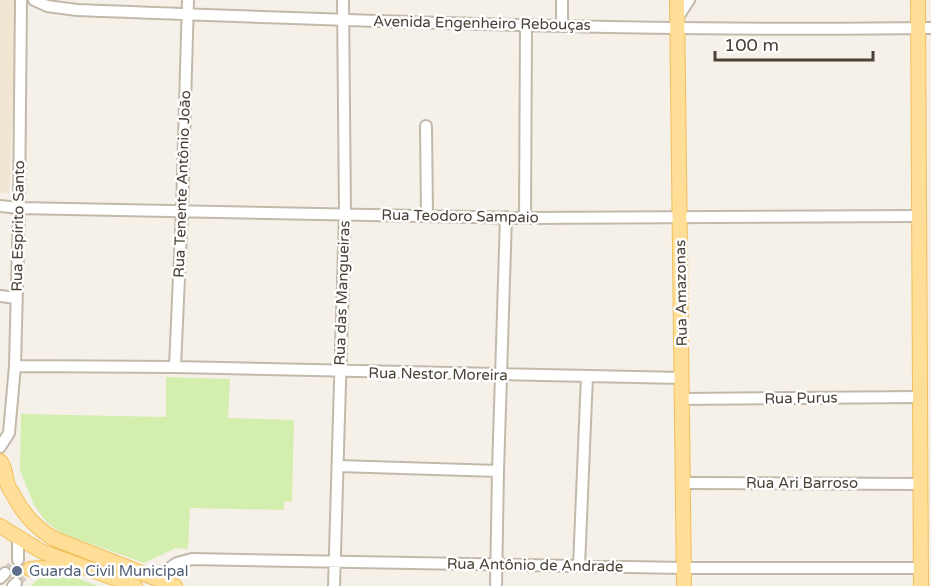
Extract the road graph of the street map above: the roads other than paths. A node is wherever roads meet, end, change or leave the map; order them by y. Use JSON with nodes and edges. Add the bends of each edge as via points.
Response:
{"nodes":[{"id":1,"x":23,"y":0,"type":"edge"},
{"id":2,"x":34,"y":0,"type":"edge"},
{"id":3,"x":188,"y":0,"type":"edge"},
{"id":4,"x":343,"y":0,"type":"edge"},
{"id":5,"x":562,"y":0,"type":"edge"},
{"id":6,"x":677,"y":0,"type":"edge"},
{"id":7,"x":689,"y":0,"type":"edge"},
{"id":8,"x":918,"y":0,"type":"edge"},
{"id":9,"x":187,"y":15,"type":"junction"},
{"id":10,"x":343,"y":20,"type":"junction"},
{"id":11,"x":678,"y":22,"type":"junction"},
{"id":12,"x":526,"y":24,"type":"junction"},
{"id":13,"x":562,"y":25,"type":"junction"},
{"id":14,"x":925,"y":28,"type":"edge"},
{"id":15,"x":426,"y":126,"type":"dead end"},
{"id":16,"x":919,"y":145,"type":"junction"},
{"id":17,"x":931,"y":159,"type":"edge"},
{"id":18,"x":0,"y":206,"type":"edge"},
{"id":19,"x":19,"y":208,"type":"junction"},
{"id":20,"x":182,"y":210,"type":"junction"},
{"id":21,"x":345,"y":214,"type":"junction"},
{"id":22,"x":427,"y":215,"type":"junction"},
{"id":23,"x":919,"y":216,"type":"junction"},
{"id":24,"x":506,"y":217,"type":"junction"},
{"id":25,"x":680,"y":217,"type":"junction"},
{"id":26,"x":525,"y":218,"type":"junction"},
{"id":27,"x":0,"y":296,"type":"edge"},
{"id":28,"x":16,"y":298,"type":"junction"},
{"id":29,"x":926,"y":341,"type":"edge"},
{"id":30,"x":15,"y":366,"type":"junction"},
{"id":31,"x":175,"y":367,"type":"junction"},
{"id":32,"x":340,"y":372,"type":"junction"},
{"id":33,"x":501,"y":375,"type":"junction"},
{"id":34,"x":587,"y":376,"type":"junction"},
{"id":35,"x":682,"y":378,"type":"junction"},
{"id":36,"x":920,"y":397,"type":"junction"},
{"id":37,"x":682,"y":399,"type":"junction"},
{"id":38,"x":926,"y":421,"type":"edge"},
{"id":39,"x":0,"y":447,"type":"edge"},
{"id":40,"x":0,"y":461,"type":"edge"},
{"id":41,"x":338,"y":466,"type":"junction"},
{"id":42,"x":498,"y":471,"type":"junction"},
{"id":43,"x":7,"y":483,"type":"junction"},
{"id":44,"x":683,"y":483,"type":"junction"},
{"id":45,"x":921,"y":484,"type":"junction"},
{"id":46,"x":0,"y":496,"type":"edge"},
{"id":47,"x":926,"y":505,"type":"edge"},
{"id":48,"x":0,"y":526,"type":"edge"},
{"id":49,"x":18,"y":539,"type":"junction"},
{"id":50,"x":334,"y":561,"type":"junction"},
{"id":51,"x":77,"y":564,"type":"junction"},
{"id":52,"x":496,"y":564,"type":"junction"},
{"id":53,"x":26,"y":566,"type":"joint"},
{"id":54,"x":579,"y":566,"type":"junction"},
{"id":55,"x":684,"y":568,"type":"junction"},
{"id":56,"x":921,"y":568,"type":"junction"},
{"id":57,"x":155,"y":578,"type":"junction"},
{"id":58,"x":135,"y":586,"type":"edge"},
{"id":59,"x":175,"y":586,"type":"edge"},
{"id":60,"x":334,"y":586,"type":"edge"},
{"id":61,"x":496,"y":586,"type":"edge"},
{"id":62,"x":684,"y":586,"type":"edge"},
{"id":63,"x":921,"y":586,"type":"edge"}],
"edges":[{"from":1,"to":19,"type":"street","name":"Rua Espírito Santo"},
{"from":2,"to":9,"type":"street","name":"Avenida Engenheiro Rebouças","via":[[58,9]]},
{"from":3,"to":9,"type":"street","name":"Rua Tenente Antônio João"},
{"from":4,"to":10,"type":"street","name":"Rua das Mangueiras"},
{"from":5,"to":13,"type":"street"},
{"from":6,"to":11,"type":"main road","name":"Rua Amazonas"},
{"from":7,"to":11,"type":"street"},
{"from":8,"to":14,"type":"main road"},
{"from":9,"to":10,"type":"street","name":"Avenida Engenheiro Rebouças"},
{"from":9,"to":20,"type":"street","name":"Rua Tenente Antônio João"},
{"from":10,"to":12,"type":"street","name":"Avenida Engenheiro Rebouças"},
{"from":10,"to":21,"type":"street","name":"Rua das Mangueiras"},
{"from":11,"to":13,"type":"street","name":"Avenida Engenheiro Rebouças"},
{"from":11,"to":14,"type":"street","name":"Avenida Engenheiro Rebouças"},
{"from":11,"to":25,"type":"main road","name":"Rua Amazonas"},
{"from":12,"to":13,"type":"street","name":"Avenida Engenheiro Rebouças"},
{"from":12,"to":26,"type":"street"},
{"from":14,"to":16,"type":"main road"},
{"from":15,"to":22,"type":"street"},
{"from":16,"to":17,"type":"main road"},
{"from":16,"to":23,"type":"main road"},
{"from":18,"to":19,"type":"street","name":"Rua Teodoro Sampaio"},
{"from":19,"to":20,"type":"street","name":"Rua Teodoro Sampaio"},
{"from":19,"to":28,"type":"street","name":"Rua Espírito Santo"},
{"from":20,"to":21,"type":"street","name":"Rua Teodoro Sampaio"},
{"from":20,"to":31,"type":"street","name":"Rua Tenente Antônio João"},
{"from":21,"to":22,"type":"street","name":"Rua Teodoro Sampaio"},
{"from":21,"to":32,"type":"street","name":"Rua das Mangueiras"},
{"from":22,"to":24,"type":"street","name":"Rua Teodoro Sampaio"},
{"from":23,"to":25,"type":"street","name":"Rua Teodoro Sampaio"},
{"from":23,"to":29,"type":"main road"},
{"from":24,"to":26,"type":"street","name":"Rua Teodoro Sampaio"},
{"from":24,"to":33,"type":"street"},
{"from":25,"to":26,"type":"street","name":"Rua Teodoro Sampaio"},
{"from":25,"to":35,"type":"main road","name":"Rua Amazonas"},
{"from":27,"to":28,"type":"street"},
{"from":28,"to":30,"type":"street","name":"Rua Espírito Santo"},
{"from":29,"to":36,"type":"main road"},
{"from":30,"to":31,"type":"street","name":"Rua Nestor Moreira"},
{"from":30,"to":39,"type":"street","name":"Rua Espírito Santo","via":[[9,433]]},
{"from":31,"to":32,"type":"street","name":"Rua Nestor Moreira"},
{"from":32,"to":33,"type":"street","name":"Rua Nestor Moreira"},
{"from":32,"to":41,"type":"street","name":"Rua das Mangueiras"},
{"from":33,"to":34,"type":"street","name":"Rua Nestor Moreira"},
{"from":33,"to":42,"type":"street"},
{"from":34,"to":35,"type":"street","name":"Rua Nestor Moreira"},
{"from":34,"to":54,"type":"street"},
{"from":35,"to":37,"type":"main road","name":"Rua Amazonas"},
{"from":36,"to":37,"type":"street","name":"Rua Purus"},
{"from":36,"to":38,"type":"main road"},
{"from":37,"to":44,"type":"main road","name":"Rua Amazonas"},
{"from":38,"to":45,"type":"main road"},
{"from":40,"to":43,"type":"main road"},
{"from":41,"to":42,"type":"street"},
{"from":41,"to":50,"type":"street","name":"Rua das Mangueiras"},
{"from":42,"to":52,"type":"street"},
{"from":43,"to":46,"type":"main road"},
{"from":43,"to":57,"type":"main road","via":[[28,519],[44,533]]},
{"from":44,"to":45,"type":"street","name":"Rua Ari Barroso"},
{"from":44,"to":55,"type":"main road","name":"Rua Amazonas"},
{"from":45,"to":47,"type":"main road"},
{"from":47,"to":56,"type":"main road"},
{"from":48,"to":49,"type":"main road"},
{"from":49,"to":51,"type":"main road"},
{"from":49,"to":53,"type":"street"},
{"from":50,"to":52,"type":"street","name":"Rua Antônio de Andrade"},
{"from":50,"to":57,"type":"street","name":"Rua Antônio de Andrade","via":[[192,559],[177,563]]},
{"from":50,"to":60,"type":"street","name":"Rua das Mangueiras"},
{"from":51,"to":53,"type":"main road"},
{"from":51,"to":58,"type":"main road"},
{"from":52,"to":54,"type":"street","name":"Rua Antônio de Andrade"},
{"from":52,"to":61,"type":"street"},
{"from":54,"to":55,"type":"street","name":"Rua Antônio de Andrade"},
{"from":55,"to":56,"type":"street","name":"Rua Antônio de Andrade"},
{"from":55,"to":62,"type":"main road","name":"Rua Amazonas"},
{"from":56,"to":63,"type":"main road"},
{"from":57,"to":59,"type":"main road"}]}
